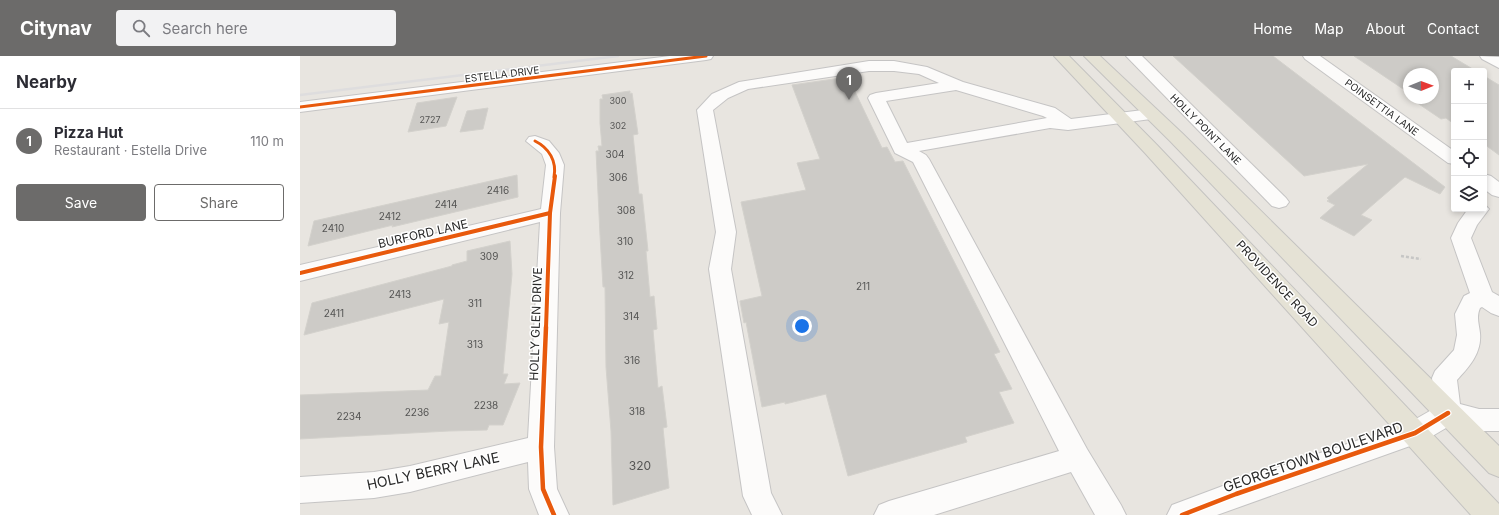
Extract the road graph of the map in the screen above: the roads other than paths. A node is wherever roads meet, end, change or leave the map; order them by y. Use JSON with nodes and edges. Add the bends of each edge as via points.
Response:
{"nodes":[{"id":1,"x":706,"y":56,"type":"edge"},
{"id":2,"x":1061,"y":56,"type":"edge"},
{"id":3,"x":1092,"y":56,"type":"edge"},
{"id":4,"x":1133,"y":56,"type":"edge"},
{"id":5,"x":1310,"y":56,"type":"edge"},
{"id":6,"x":1487,"y":56,"type":"edge"},
{"id":7,"x":1499,"y":63,"type":"edge"},
{"id":8,"x":957,"y":85,"type":"junction"},
{"id":9,"x":303,"y":111,"type":"edge"},
{"id":10,"x":1151,"y":114,"type":"junction"},
{"id":11,"x":1121,"y":118,"type":"junction"},
{"id":12,"x":1068,"y":125,"type":"junction"},
{"id":13,"x":535,"y":141,"type":"dead end"},
{"id":14,"x":901,"y":149,"type":"junction"},
{"id":15,"x":1451,"y":157,"type":"edge"},
{"id":16,"x":920,"y":160,"type":"junction"},
{"id":17,"x":1487,"y":182,"type":"edge"},
{"id":18,"x":1499,"y":191,"type":"edge"},
{"id":19,"x":1499,"y":197,"type":"edge"},
{"id":20,"x":1278,"y":202,"type":"dead end"},
{"id":21,"x":1487,"y":204,"type":"edge"},
{"id":22,"x":1477,"y":212,"type":"edge"},
{"id":23,"x":550,"y":213,"type":"junction"},
{"id":24,"x":300,"y":273,"type":"edge"},
{"id":25,"x":1491,"y":302,"type":"edge"},
{"id":26,"x":1448,"y":413,"type":"junction"},
{"id":27,"x":1499,"y":420,"type":"edge"},
{"id":28,"x":1415,"y":433,"type":"junction"},
{"id":29,"x":541,"y":447,"type":"junction"},
{"id":30,"x":1077,"y":458,"type":"junction"},
{"id":31,"x":1499,"y":464,"type":"edge"},
{"id":32,"x":300,"y":490,"type":"edge"},
{"id":33,"x":554,"y":515,"type":"edge"},
{"id":34,"x":767,"y":515,"type":"edge"},
{"id":35,"x":889,"y":515,"type":"edge"},
{"id":36,"x":1112,"y":515,"type":"edge"},
{"id":37,"x":1182,"y":515,"type":"edge"},
{"id":38,"x":1490,"y":515,"type":"edge"}],
"edges":[{"from":1,"to":9,"type":"street","name":"ESTELLA DRIVE"},
{"from":2,"to":11,"type":"main road","name":"PROVIDENCE ROAD"},
{"from":3,"to":10,"type":"main road"},
{"from":4,"to":20,"type":"street","name":"HOLLY POINT LANE"},
{"from":5,"to":15,"type":"street","name":"POINSETTIA LANE"},
{"from":6,"to":7,"type":"street"},
{"from":8,"to":12,"type":"street","via":[[1050,112]]},
{"from":8,"to":14,"type":"street","via":[[876,98]]},
{"from":8,"to":34,"type":"street","via":[[922,70],[869,66],[745,85],[724,92],[704,110],[726,232],[720,269],[757,496]]},
{"from":10,"to":11,"type":"street"},
{"from":10,"to":26,"type":"main road"},
{"from":11,"to":12,"type":"street"},
{"from":11,"to":28,"type":"main road","name":"PROVIDENCE ROAD"},
{"from":12,"to":14,"type":"street","via":[[1050,123]]},
{"from":12,"to":16,"type":"street","via":[[1056,134]]},
{"from":13,"to":23,"type":"street","name":"HOLLY GLEN DRIVE","via":[[546,149],[555,165]]},
{"from":14,"to":16,"type":"street"},
{"from":16,"to":30,"type":"street"},
{"from":17,"to":18,"type":"street"},
{"from":19,"to":21,"type":"street"},
{"from":22,"to":25,"type":"street","via":[[1461,238]]},
{"from":23,"to":24,"type":"street","name":"BURFORD LANE"},
{"from":23,"to":29,"type":"street","name":"HOLLY GLEN DRIVE"},
{"from":25,"to":26,"type":"street","via":[[1472,302],[1466,315],[1470,334],[1467,348],[1462,361],[1444,378]]},
{"from":26,"to":27,"type":"street","via":[[1479,420]]},
{"from":26,"to":28,"type":"street","name":"GEORGETOWN BOULEVARD"},
{"from":26,"to":31,"type":"main road"},
{"from":28,"to":37,"type":"street","name":"GEORGETOWN BOULEVARD"},
{"from":28,"to":38,"type":"main road","name":"PROVIDENCE ROAD"},
{"from":29,"to":32,"type":"street","name":"HOLLY BERRY LANE","via":[[395,481]]},
{"from":29,"to":33,"type":"street","name":"HOLLY GLEN DRIVE","via":[[543,489]]},
{"from":30,"to":35,"type":"street"},
{"from":30,"to":36,"type":"street"}]}
